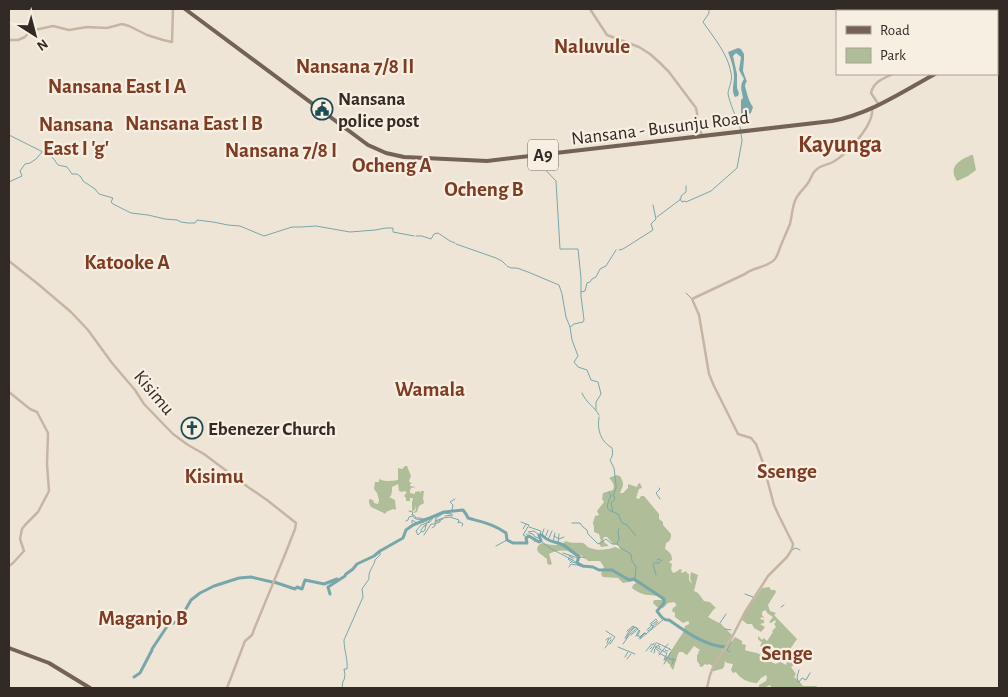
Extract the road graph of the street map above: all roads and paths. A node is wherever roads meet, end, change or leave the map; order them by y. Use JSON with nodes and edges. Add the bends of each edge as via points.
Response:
{"nodes":[{"id":1,"x":173,"y":9,"type":"edge"},
{"id":2,"x":185,"y":9,"type":"edge"},
{"id":3,"x":590,"y":9,"type":"edge"},
{"id":4,"x":9,"y":40,"type":"edge"},
{"id":5,"x":892,"y":75,"type":"edge"},
{"id":6,"x":933,"y":75,"type":"edge"},
{"id":7,"x":879,"y":105,"type":"junction"},
{"id":8,"x":872,"y":108,"type":"junction"},
{"id":9,"x":702,"y":136,"type":"junction"},
{"id":10,"x":9,"y":261,"type":"edge"},
{"id":11,"x":9,"y":392,"type":"edge"},
{"id":12,"x":9,"y":566,"type":"edge"},
{"id":13,"x":9,"y":648,"type":"edge"},
{"id":14,"x":90,"y":688,"type":"edge"},
{"id":15,"x":227,"y":688,"type":"edge"},
{"id":16,"x":707,"y":688,"type":"edge"}],
"edges":[{"from":1,"to":4,"type":"street","via":[[172,42],[122,24],[68,30],[53,26],[30,32],[18,40]]},
{"from":2,"to":9,"type":"main road","name":"Nansana - Busunju Road","number":"A9","via":[[366,144],[394,155],[487,161]]},
{"from":3,"to":9,"type":"street","via":[[607,35],[645,50],[666,69],[696,108]]},
{"from":5,"to":7,"type":"street","via":[[870,90]]},
{"from":6,"to":7,"type":"main road","name":"Nansana - Busunju Road","number":"A9"},
{"from":7,"to":8,"type":"main road","name":"Nansana - Busunju Road","number":"A9"},
{"from":8,"to":9,"type":"main road","name":"Nansana - Busunju Road","number":"A9","via":[[832,121]]},
{"from":8,"to":16,"type":"street","via":[[872,117],[862,135],[836,161],[816,169],[797,197],[774,260],[692,299],[710,377],[740,435],[751,438],[756,444],[778,516],[793,544],[787,557],[744,612],[714,666]]},
{"from":10,"to":15,"type":"street","name":"Kisimu","via":[[71,312],[144,404],[170,431],[296,524],[256,627],[245,641]]},
{"from":11,"to":12,"type":"street","via":[[38,412],[46,428],[49,490],[38,512],[22,529],[20,539],[24,551]]},
{"from":13,"to":14,"type":"main road","via":[[49,663]]}]}
